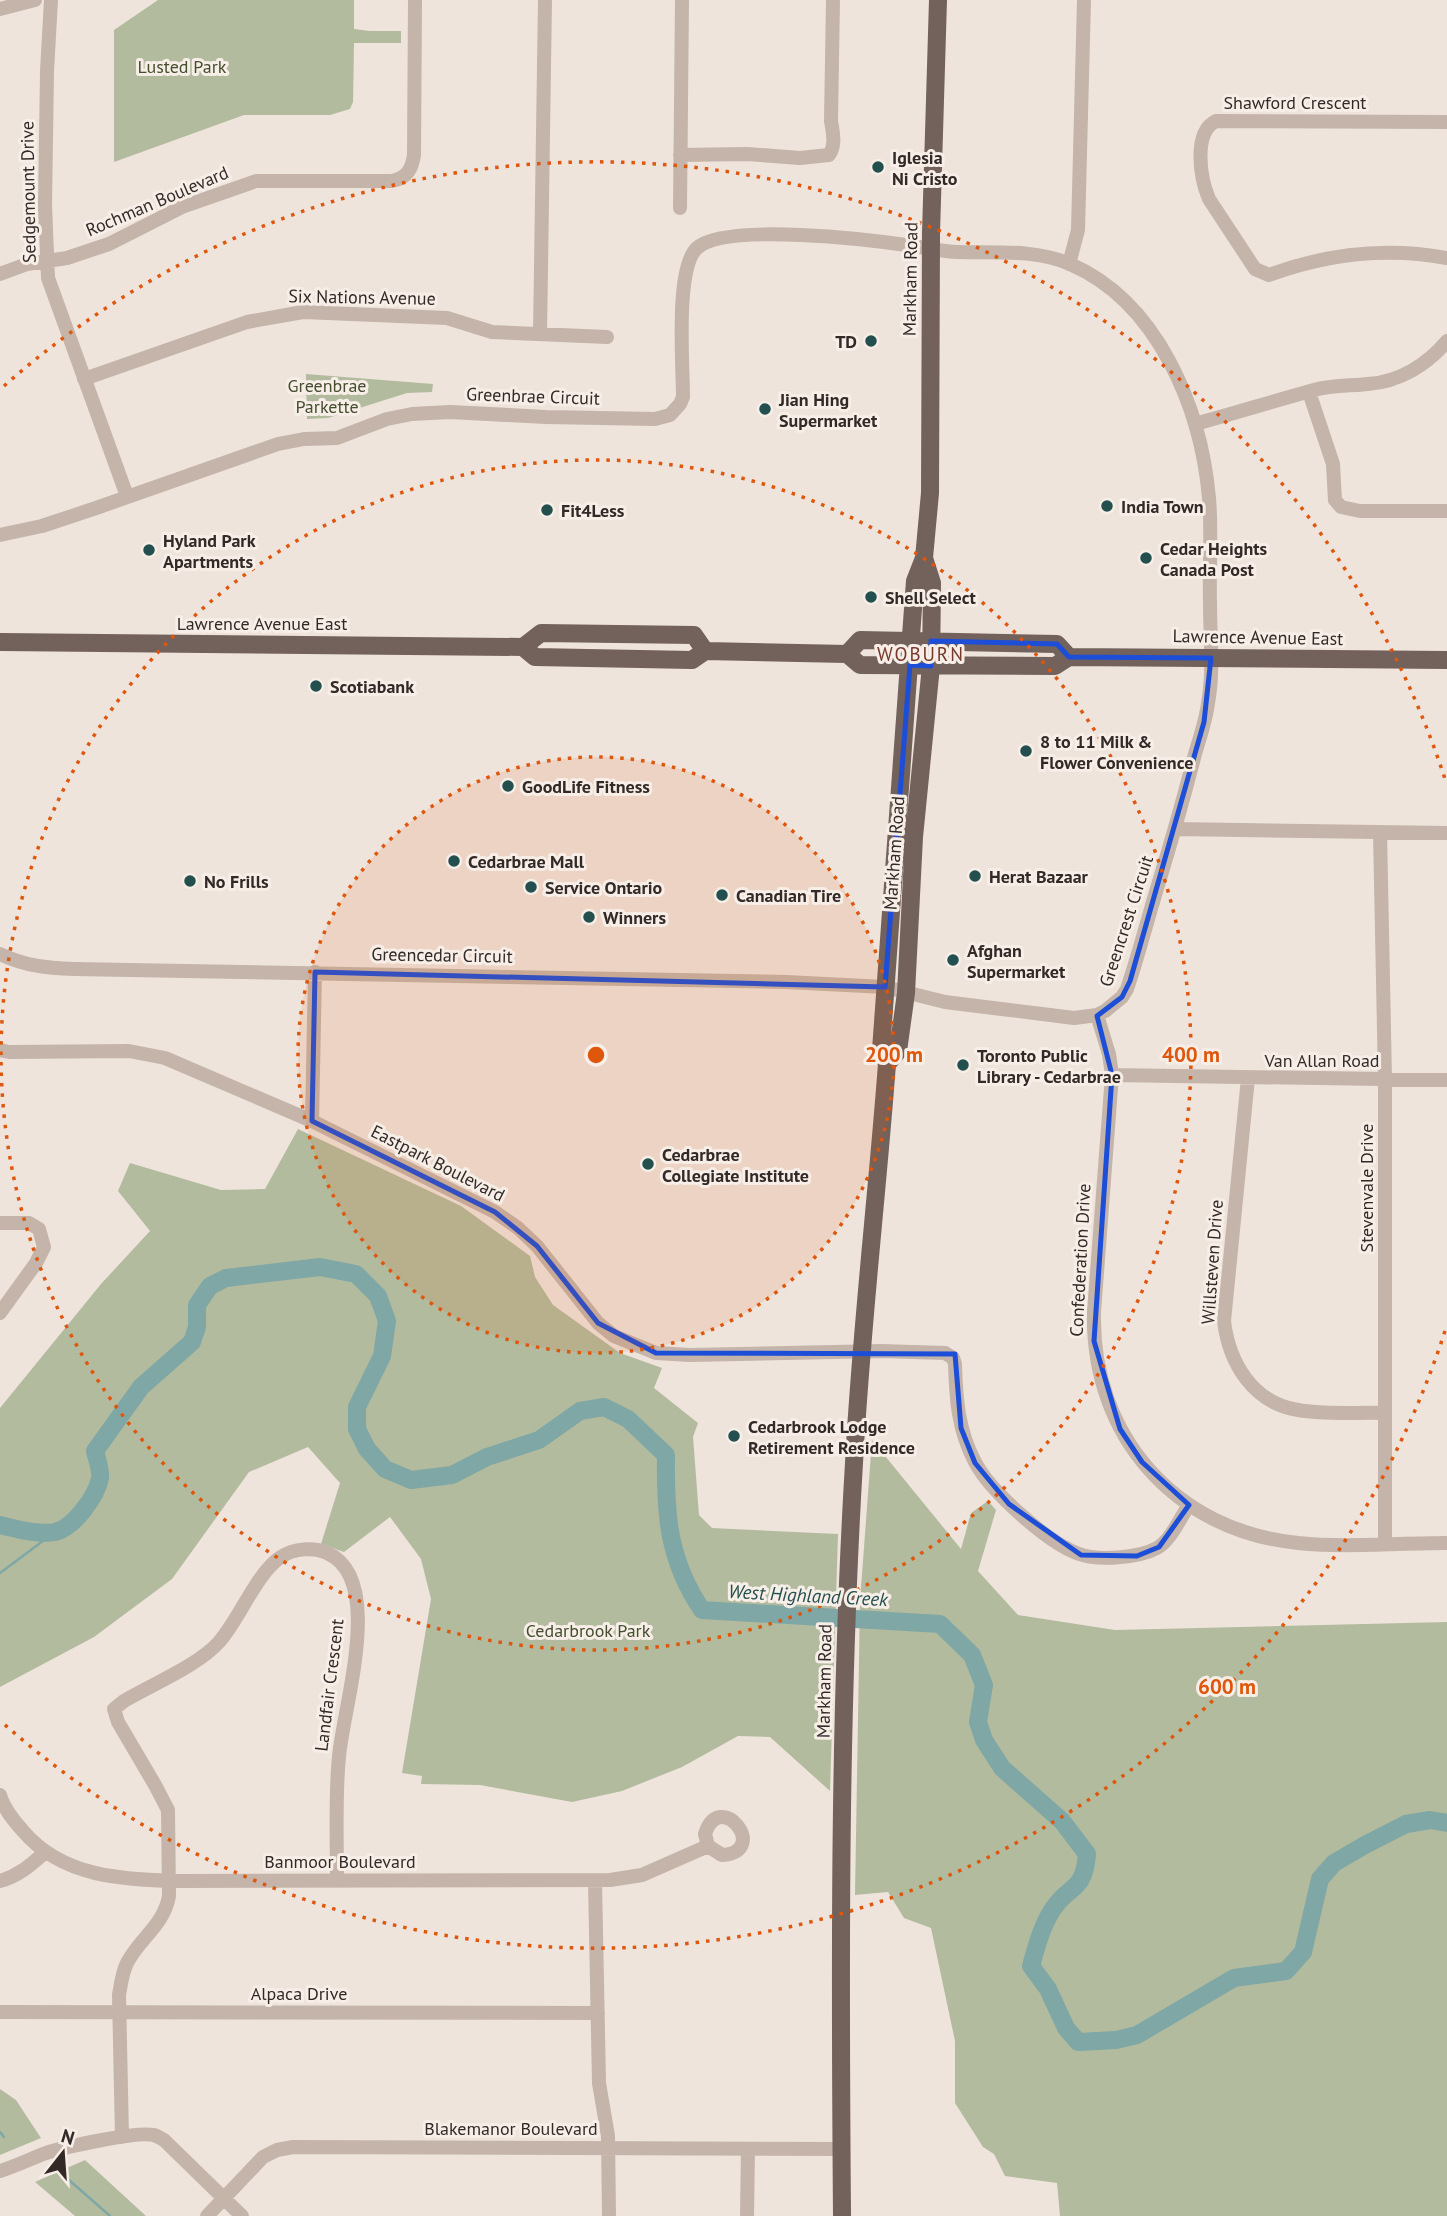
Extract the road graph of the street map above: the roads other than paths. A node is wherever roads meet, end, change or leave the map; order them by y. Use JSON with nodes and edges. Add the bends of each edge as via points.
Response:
{"nodes":[{"id":1,"x":35,"y":0,"type":"edge"},
{"id":2,"x":51,"y":0,"type":"edge"},
{"id":3,"x":415,"y":0,"type":"edge"},
{"id":4,"x":545,"y":0,"type":"edge"},
{"id":5,"x":681,"y":0,"type":"edge"},
{"id":6,"x":833,"y":0,"type":"edge"},
{"id":7,"x":938,"y":0,"type":"edge"},
{"id":8,"x":1084,"y":0,"type":"edge"},
{"id":9,"x":0,"y":9,"type":"edge"},
{"id":10,"x":1447,"y":122,"type":"edge"},
{"id":11,"x":680,"y":155,"type":"junction"},
{"id":12,"x":680,"y":208,"type":"dead end"},
{"id":13,"x":931,"y":249,"type":"junction"},
{"id":14,"x":1447,"y":258,"type":"edge"},
{"id":15,"x":49,"y":262,"type":"junction"},
{"id":16,"x":1069,"y":264,"type":"junction"},
{"id":17,"x":0,"y":274,"type":"edge"},
{"id":18,"x":540,"y":334,"type":"junction"},
{"id":19,"x":607,"y":337,"type":"dead end"},
{"id":20,"x":1444,"y":350,"type":"edge"},
{"id":21,"x":84,"y":379,"type":"junction"},
{"id":22,"x":1309,"y":392,"type":"junction"},
{"id":23,"x":1195,"y":424,"type":"junction"},
{"id":24,"x":127,"y":496,"type":"junction"},
{"id":25,"x":1447,"y":511,"type":"edge"},
{"id":26,"x":0,"y":535,"type":"edge"},
{"id":27,"x":924,"y":558,"type":"junction"},
{"id":28,"x":911,"y":641,"type":"junction"},
{"id":29,"x":931,"y":641,"type":"junction"},
{"id":30,"x":0,"y":642,"type":"edge"},
{"id":31,"x":523,"y":647,"type":"junction"},
{"id":32,"x":705,"y":651,"type":"junction"},
{"id":33,"x":847,"y":654,"type":"junction"},
{"id":34,"x":1069,"y":657,"type":"junction"},
{"id":35,"x":1211,"y":658,"type":"junction"},
{"id":36,"x":1447,"y":660,"type":"edge"},
{"id":37,"x":910,"y":665,"type":"junction"},
{"id":38,"x":931,"y":666,"type":"junction"},
{"id":39,"x":1176,"y":829,"type":"junction"},
{"id":40,"x":1380,"y":832,"type":"junction"},
{"id":41,"x":1447,"y":833,"type":"edge"},
{"id":42,"x":0,"y":954,"type":"edge"},
{"id":43,"x":315,"y":972,"type":"junction"},
{"id":44,"x":885,"y":987,"type":"junction"},
{"id":45,"x":906,"y":993,"type":"junction"},
{"id":46,"x":1097,"y":1015,"type":"junction"},
{"id":47,"x":0,"y":1050,"type":"edge"},
{"id":48,"x":887,"y":1064,"type":"junction"},
{"id":49,"x":1112,"y":1075,"type":"junction"},
{"id":50,"x":1248,"y":1078,"type":"junction"},
{"id":51,"x":1385,"y":1079,"type":"junction"},
{"id":52,"x":1447,"y":1080,"type":"edge"},
{"id":53,"x":312,"y":1121,"type":"junction"},
{"id":54,"x":0,"y":1223,"type":"edge"},
{"id":55,"x":0,"y":1313,"type":"edge"},
{"id":56,"x":863,"y":1351,"type":"junction"},
{"id":57,"x":1385,"y":1413,"type":"junction"},
{"id":58,"x":1189,"y":1505,"type":"junction"},
{"id":59,"x":1385,"y":1543,"type":"junction"},
{"id":60,"x":1447,"y":1543,"type":"edge"},
{"id":61,"x":0,"y":1795,"type":"edge"},
{"id":62,"x":708,"y":1846,"type":"dead end"},
{"id":63,"x":44,"y":1853,"type":"junction"},
{"id":64,"x":337,"y":1879,"type":"junction"},
{"id":65,"x":0,"y":1881,"type":"edge"},
{"id":66,"x":168,"y":1881,"type":"junction"},
{"id":67,"x":595,"y":1881,"type":"junction"},
{"id":68,"x":0,"y":2012,"type":"edge"},
{"id":69,"x":120,"y":2012,"type":"junction"},
{"id":70,"x":598,"y":2013,"type":"junction"},
{"id":71,"x":122,"y":2137,"type":"junction"},
{"id":72,"x":609,"y":2148,"type":"junction"},
{"id":73,"x":748,"y":2148,"type":"junction"},
{"id":74,"x":842,"y":2149,"type":"junction"},
{"id":75,"x":0,"y":2171,"type":"edge"},
{"id":76,"x":224,"y":2198,"type":"junction"},
{"id":77,"x":207,"y":2216,"type":"edge"},
{"id":78,"x":242,"y":2216,"type":"edge"},
{"id":79,"x":609,"y":2216,"type":"edge"},
{"id":80,"x":747,"y":2216,"type":"edge"},
{"id":81,"x":842,"y":2216,"type":"edge"}],
"edges":[{"from":1,"to":9,"type":"street"},
{"from":2,"to":15,"type":"street","name":"Sedgemount Drive","via":[[45,205]]},
{"from":3,"to":15,"type":"street","name":"Rochman Boulevard","via":[[414,155],[403,177],[257,181],[182,207],[109,244]]},
{"from":4,"to":18,"type":"street"},
{"from":5,"to":11,"type":"street"},
{"from":6,"to":11,"type":"street","via":[[834,138],[830,155]]},
{"from":7,"to":13,"type":"main road","name":"Markham Road"},
{"from":8,"to":16,"type":"street","via":[[1078,230]]},
{"from":10,"to":14,"type":"street","name":"Shawford Crescent","via":[[1216,121],[1207,125],[1201,146],[1209,199],[1262,273],[1368,253]]},
{"from":11,"to":12,"type":"street"},
{"from":13,"to":16,"type":"street","name":"Greenbrae Circuit","via":[[1011,252]]},
{"from":13,"to":24,"type":"street","name":"Greenbrae Circuit","via":[[835,237],[718,237],[701,244],[688,261],[684,278],[683,397],[676,410],[664,418],[450,412],[401,415],[337,438],[278,444]]},
{"from":13,"to":27,"type":"main road","name":"Markham Road","via":[[930,493]]},
{"from":15,"to":17,"type":"street","name":"Rochman Boulevard"},
{"from":15,"to":21,"type":"street","name":"Sedgemount Drive","via":[[48,278]]},
{"from":16,"to":23,"type":"street","name":"Greenbrae Circuit","via":[[1105,285],[1145,323],[1165,355]]},
{"from":18,"to":19,"type":"street","name":"Six Nations Avenue"},
{"from":18,"to":21,"type":"street","name":"Six Nations Avenue","via":[[492,332],[447,317],[303,312],[247,322]]},
{"from":20,"to":22,"type":"street","via":[[1394,379]]},
{"from":21,"to":24,"type":"street","name":"Sedgemount Drive"},
{"from":22,"to":23,"type":"street"},
{"from":22,"to":25,"type":"street","via":[[1333,464],[1335,500],[1340,507]]},
{"from":23,"to":35,"type":"street","name":"Greencrest Circuit","via":[[1209,496]]},
{"from":24,"to":26,"type":"street","name":"Greenbrae Circuit","via":[[42,526]]},
{"from":27,"to":28,"type":"main road","name":"Markham Road","via":[[915,581]]},
{"from":27,"to":29,"type":"main road","name":"Markham Road","via":[[932,583]]},
{"from":28,"to":29,"type":"main road","name":"Lawrence Avenue East"},
{"from":28,"to":33,"type":"main road","name":"Lawrence Avenue East","via":[[859,640]]},
{"from":28,"to":37,"type":"main road","name":"Markham Road"},
{"from":29,"to":34,"type":"main road","name":"Lawrence Avenue East","via":[[1057,644]]},
{"from":29,"to":38,"type":"main road","name":"Markham Road"},
{"from":30,"to":31,"type":"main road","name":"Lawrence Avenue East"},
{"from":31,"to":32,"type":"main road","name":"Lawrence Avenue East","via":[[535,657],[692,660]]},
{"from":31,"to":32,"type":"main road","name":"Lawrence Avenue East","via":[[541,633],[694,635]]},
{"from":32,"to":33,"type":"main road","name":"Lawrence Avenue East"},
{"from":33,"to":37,"type":"main road","name":"Lawrence Avenue East","via":[[860,665]]},
{"from":34,"to":35,"type":"main road","name":"Lawrence Avenue East"},
{"from":34,"to":38,"type":"main road","name":"Lawrence Avenue East","via":[[1055,666]]},
{"from":35,"to":36,"type":"main road","name":"Lawrence Avenue East"},
{"from":35,"to":39,"type":"street","name":"Greencrest Circuit","via":[[1208,703]]},
{"from":37,"to":38,"type":"main road","name":"Lawrence Avenue East"},
{"from":37,"to":44,"type":"main road","name":"Markham Road"},
{"from":38,"to":45,"type":"main road","name":"Markham Road","via":[[914,837]]},
{"from":39,"to":40,"type":"street"},
{"from":39,"to":46,"type":"street","name":"Greencrest Circuit","via":[[1127,989]]},
{"from":40,"to":41,"type":"street"},
{"from":40,"to":51,"type":"street","name":"Stevenvale Drive"},
{"from":42,"to":43,"type":"street","name":"Greencedar Circuit","via":[[20,964],[74,970]]},
{"from":43,"to":44,"type":"street","name":"Greencedar Circuit"},
{"from":43,"to":53,"type":"street"},
{"from":44,"to":45,"type":"street"},
{"from":44,"to":48,"type":"main road","name":"Markham Road","via":[[881,1050]]},
{"from":45,"to":46,"type":"street","via":[[1074,1018]]},
{"from":45,"to":48,"type":"main road","name":"Markham Road","via":[[898,1051]]},
{"from":46,"to":49,"type":"street","name":"Confederation Drive"},
{"from":47,"to":53,"type":"street","name":"Eastpark Boulevard","via":[[147,1053]]},
{"from":48,"to":56,"type":"main road","name":"Markham Road"},
{"from":49,"to":50,"type":"street","name":"Van Allan Road"},
{"from":49,"to":58,"type":"street","name":"Confederation Drive","via":[[1094,1312],[1098,1367],[1116,1422],[1131,1447],[1164,1485]]},
{"from":50,"to":51,"type":"street","name":"Van Allan Road"},
{"from":50,"to":57,"type":"street","name":"Willsteven Drive","via":[[1224,1321],[1229,1349],[1251,1386],[1275,1403],[1296,1410]]},
{"from":51,"to":52,"type":"street","name":"Van Allan Road"},
{"from":51,"to":57,"type":"street","name":"Stevenvale Drive"},
{"from":53,"to":56,"type":"street","name":"Eastpark Boulevard","via":[[495,1212],[518,1228],[614,1336],[671,1355]]},
{"from":54,"to":55,"type":"street","via":[[29,1223],[39,1229],[44,1247]]},
{"from":56,"to":58,"type":"street","name":"Eastpark Boulevard","via":[[945,1353],[953,1358],[958,1420],[975,1463],[1009,1504],[1071,1551],[1089,1556],[1137,1556],[1159,1547]]},
{"from":56,"to":74,"type":"main road","name":"Markham Road","via":[[845,1631]]},
{"from":57,"to":59,"type":"street","name":"Stevenvale Drive"},
{"from":58,"to":59,"type":"street","name":"Confederation Drive","via":[[1257,1536],[1298,1543]]},
{"from":59,"to":60,"type":"street","name":"Confederation Drive"},
{"from":61,"to":63,"type":"street","name":"Banmoor Boulevard","via":[[10,1817]]},
{"from":62,"to":67,"type":"street","name":"Banmoor Boulevard","via":[[642,1875]]},
{"from":63,"to":65,"type":"street","via":[[31,1866]]},
{"from":63,"to":66,"type":"street","name":"Banmoor Boulevard","via":[[79,1869]]},
{"from":64,"to":66,"type":"street","name":"Banmoor Boulevard"},
{"from":64,"to":66,"type":"street","name":"Landfair Crescent","via":[[339,1758],[358,1630],[357,1593],[351,1573],[340,1559],[308,1549],[281,1557],[268,1569],[218,1644],[114,1709],[168,1810]]},
{"from":64,"to":67,"type":"street","name":"Banmoor Boulevard"},
{"from":66,"to":69,"type":"street","via":[[166,1910],[122,1976]]},
{"from":67,"to":70,"type":"street"},
{"from":68,"to":69,"type":"street","name":"Alpaca Drive"},
{"from":69,"to":70,"type":"street","name":"Alpaca Drive"},
{"from":69,"to":71,"type":"street"},
{"from":70,"to":72,"type":"street","via":[[599,2083]]},
{"from":71,"to":75,"type":"street","via":[[47,2153]]},
{"from":71,"to":76,"type":"street","via":[[153,2135],[164,2140]]},
{"from":72,"to":73,"type":"street","name":"Blakemanor Boulevard"},
{"from":72,"to":76,"type":"street","name":"Blakemanor Boulevard","via":[[293,2147],[263,2157]]},
{"from":72,"to":79,"type":"street"},
{"from":73,"to":74,"type":"street","name":"Blakemanor Boulevard"},
{"from":73,"to":80,"type":"street"},
{"from":74,"to":81,"type":"main road","name":"Markham Road"},
{"from":76,"to":77,"type":"street","name":"Blakemanor Boulevard"},
{"from":76,"to":78,"type":"street"}]}
